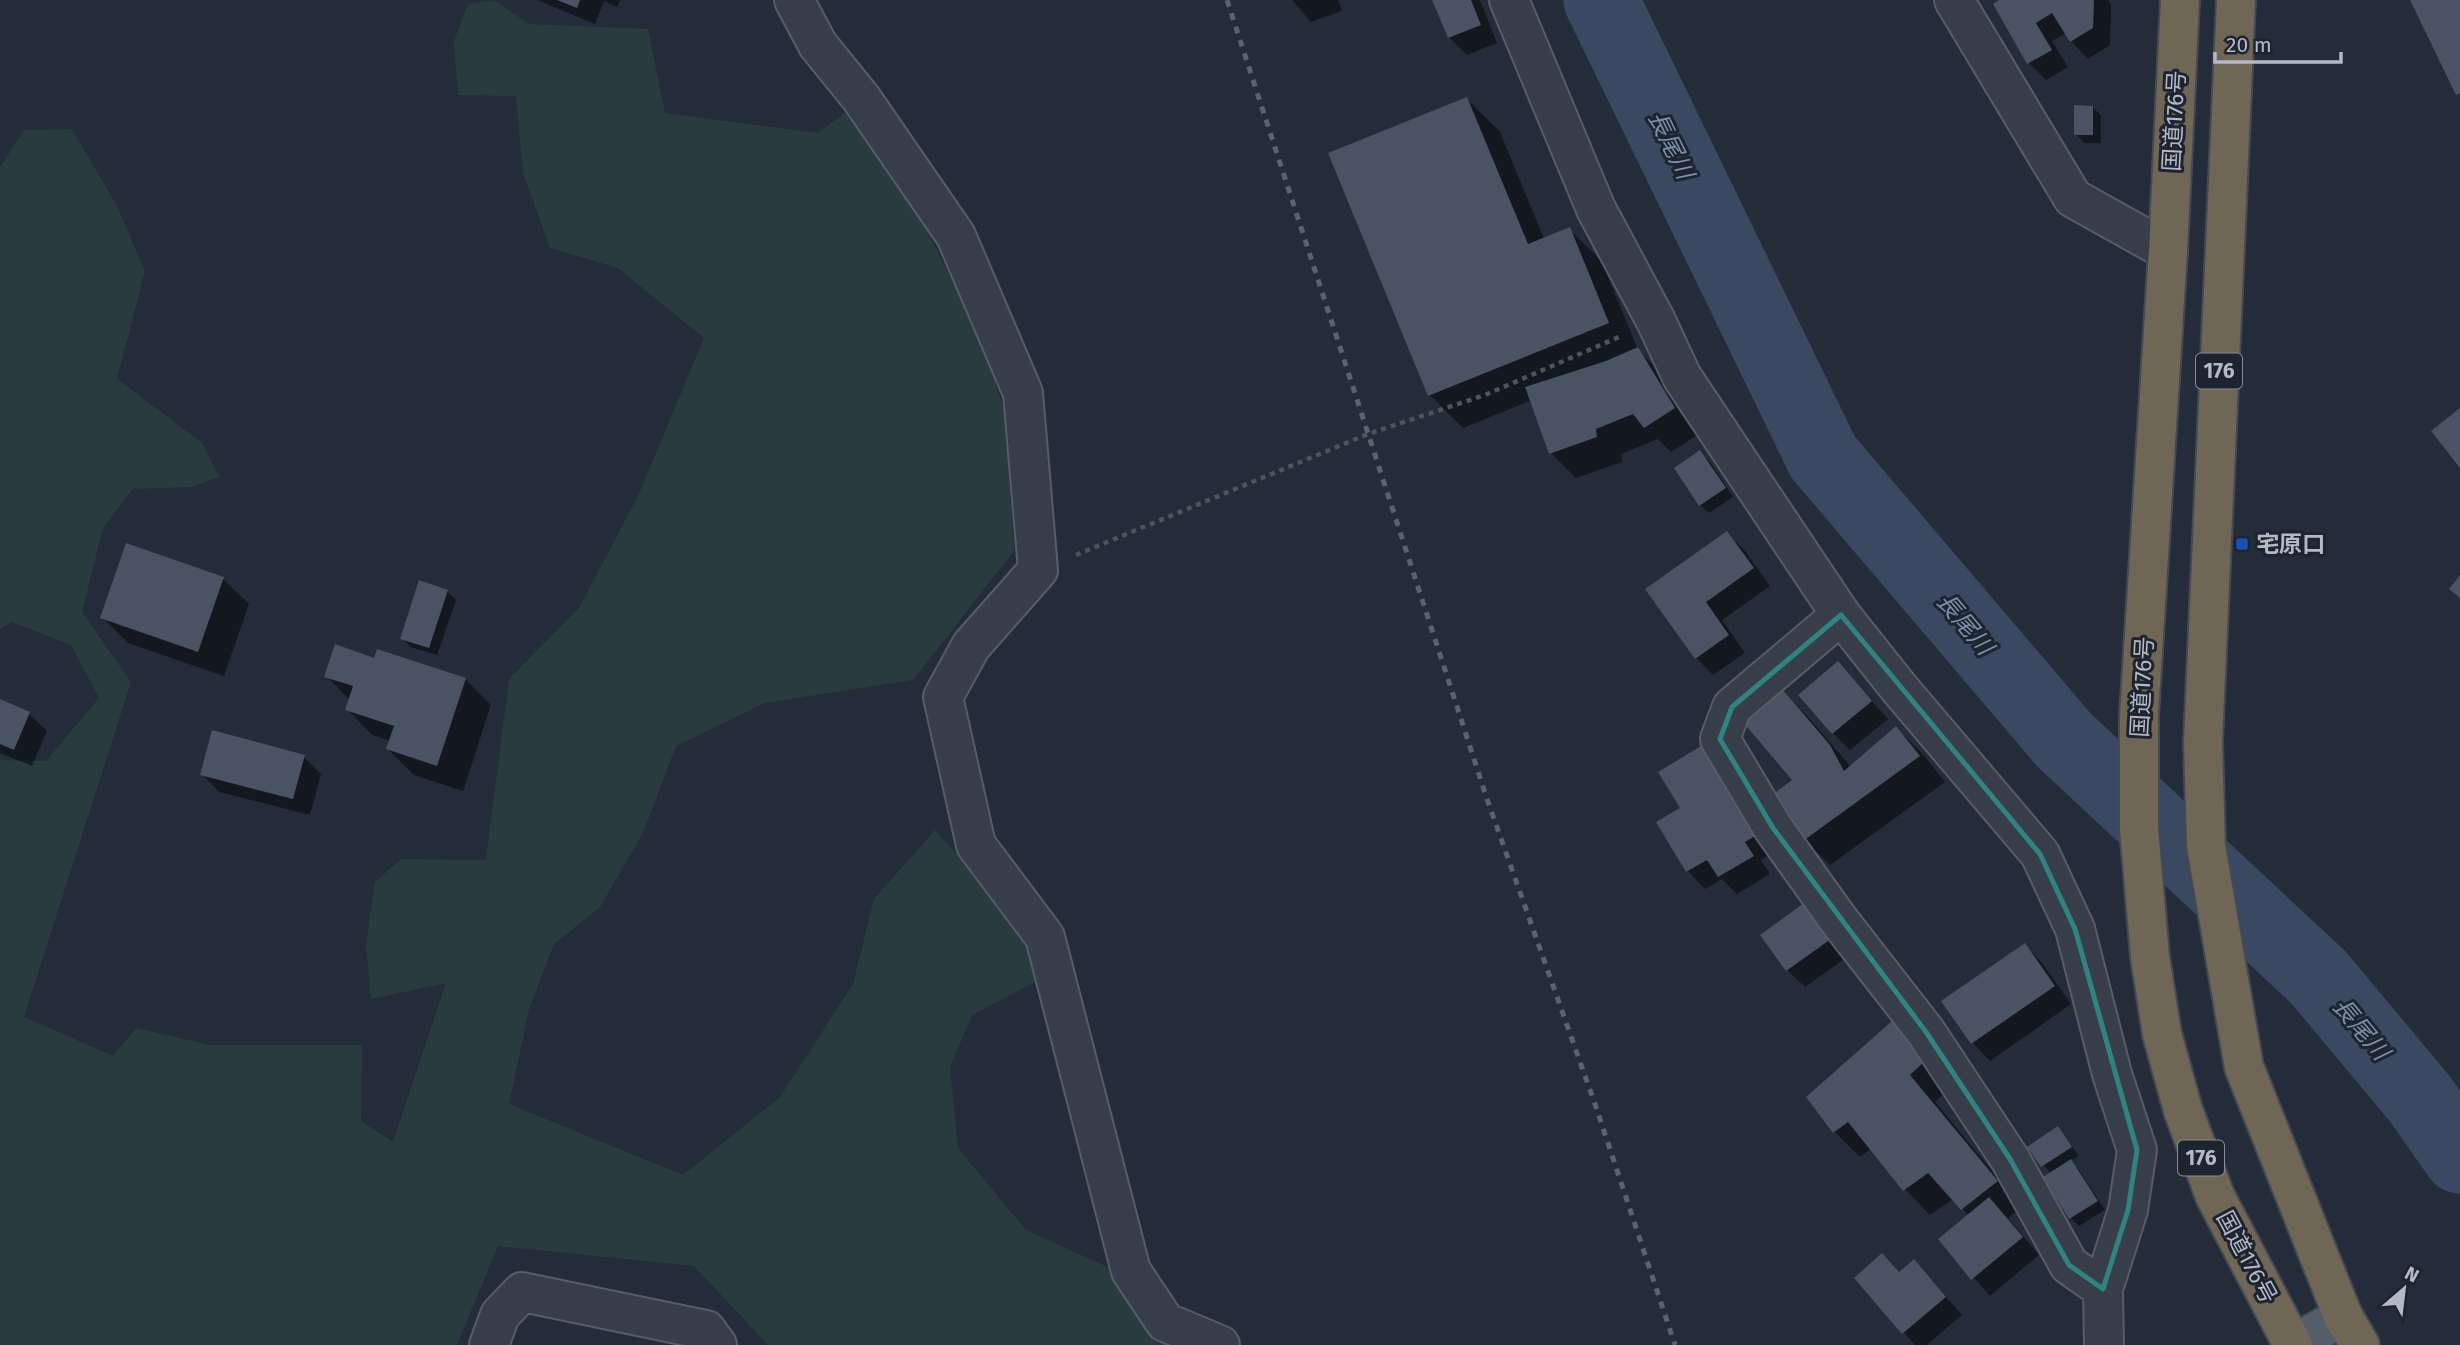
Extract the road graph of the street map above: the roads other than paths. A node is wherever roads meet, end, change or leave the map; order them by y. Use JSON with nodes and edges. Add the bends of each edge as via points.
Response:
{"nodes":[{"id":1,"x":794,"y":0,"type":"edge"},
{"id":2,"x":1509,"y":0,"type":"edge"},
{"id":3,"x":1954,"y":0,"type":"edge"},
{"id":4,"x":2180,"y":0,"type":"edge"},
{"id":5,"x":2236,"y":0,"type":"edge"},
{"id":6,"x":2168,"y":251,"type":"junction"},
{"id":7,"x":1841,"y":615,"type":"junction"},
{"id":8,"x":2103,"y":1289,"type":"junction"},
{"id":9,"x":2351,"y":1331,"type":"edge"},
{"id":10,"x":489,"y":1345,"type":"edge"},
{"id":11,"x":717,"y":1345,"type":"edge"},
{"id":12,"x":1220,"y":1345,"type":"edge"},
{"id":13,"x":2105,"y":1345,"type":"edge"},
{"id":14,"x":2293,"y":1345,"type":"edge"}],
"edges":[{"from":1,"to":12,"type":"street","via":[[818,45],[861,98],[956,236],[1023,393],[1038,570],[971,646],[943,698],[976,845],[1045,937],[1131,1271],[1165,1322]]},
{"from":2,"to":7,"type":"street","via":[[1596,209],[1682,377]]},
{"from":3,"to":6,"type":"street","via":[[2073,198]]},
{"from":4,"to":6,"type":"highway","name":"国道176号","number":"176"},
{"from":5,"to":9,"type":"highway","number":"176","via":[[2203,742],[2206,846],[2244,1067]]},
{"from":6,"to":14,"type":"highway","name":"国道176号","number":"176","via":[[2139,716],[2139,828],[2150,957],[2162,1034],[2183,1110],[2215,1196]]},
{"from":7,"to":8,"type":"street","via":[[2040,854],[2074,929],[2137,1150],[2128,1210]]},
{"from":7,"to":8,"type":"street","via":[[1732,707],[1720,740],[1773,828],[1934,1044],[2010,1159],[2069,1265]]},
{"from":8,"to":13,"type":"street"},
{"from":9,"to":14,"type":"main road"},
{"from":10,"to":11,"type":"street","via":[[500,1315],[522,1292],[706,1330]]}]}
